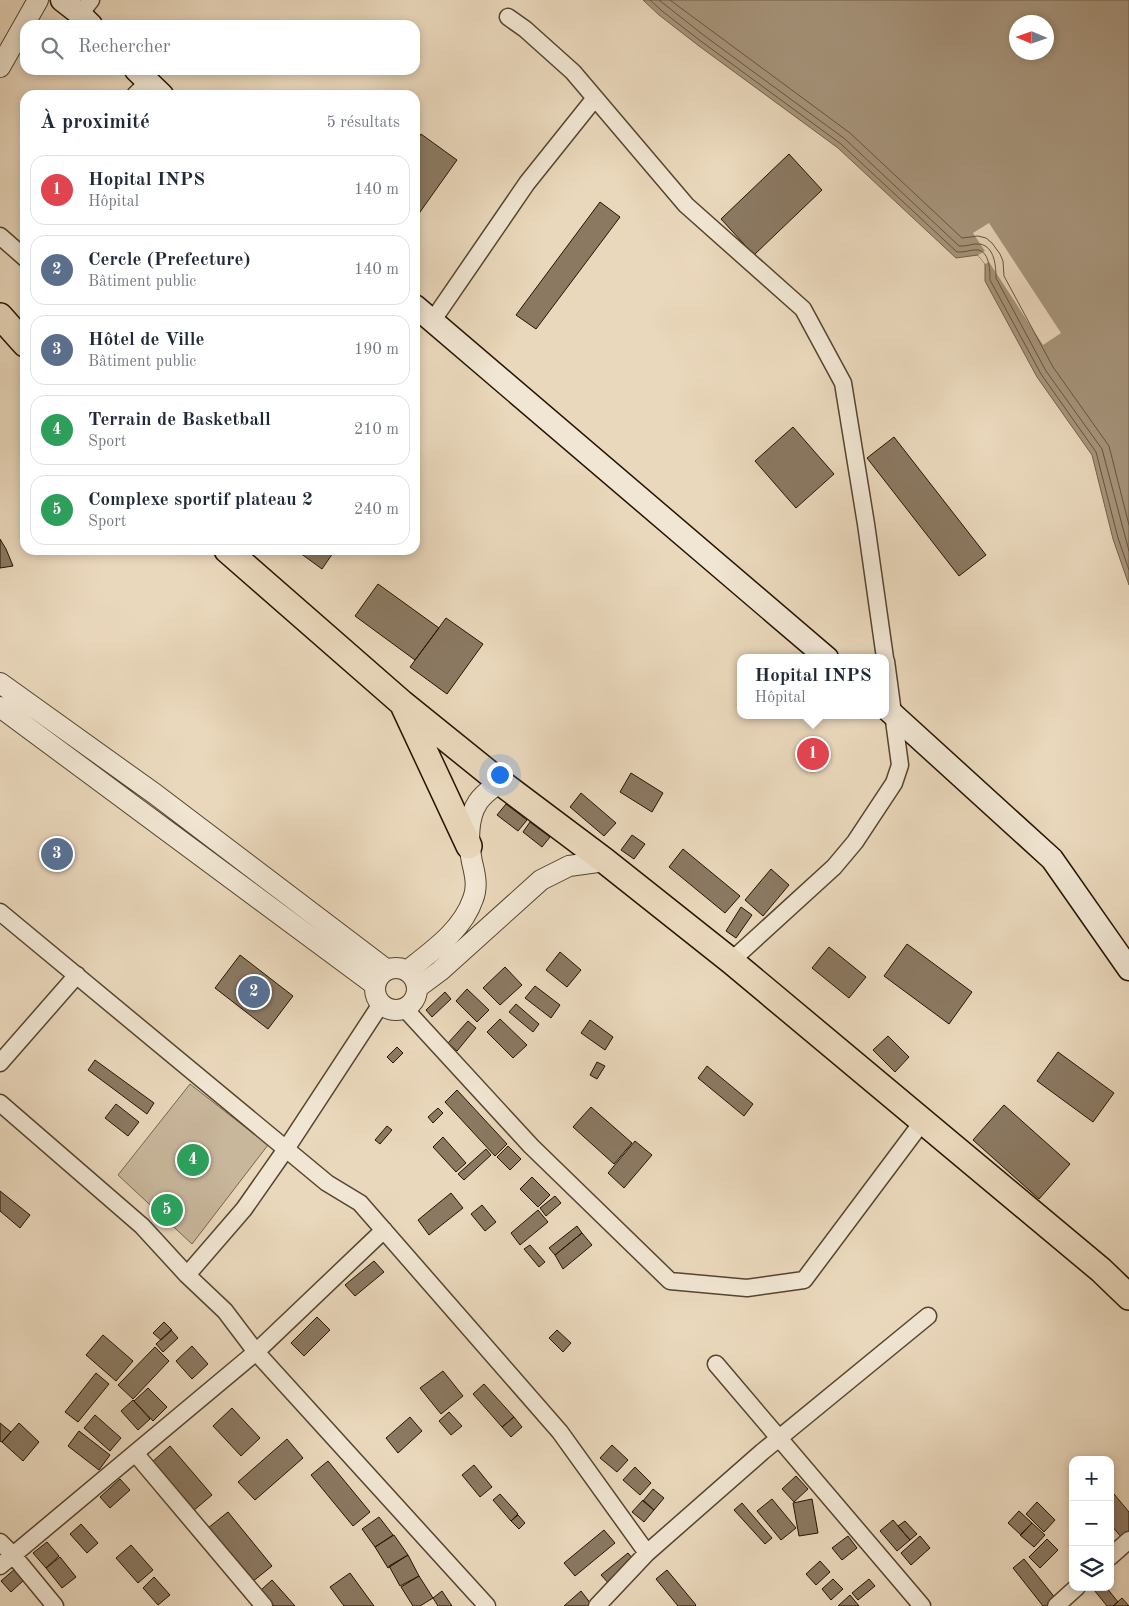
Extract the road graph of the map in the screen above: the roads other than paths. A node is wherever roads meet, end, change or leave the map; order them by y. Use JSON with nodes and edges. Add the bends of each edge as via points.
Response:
{"nodes":[{"id":1,"x":38,"y":0,"type":"edge"},
{"id":2,"x":62,"y":0,"type":"edge"},
{"id":3,"x":87,"y":13,"type":"edge"},
{"id":4,"x":508,"y":17,"type":"dead end"},
{"id":5,"x":27,"y":20,"type":"edge"},
{"id":6,"x":20,"y":32,"type":"edge"},
{"id":7,"x":0,"y":67,"type":"edge"},
{"id":8,"x":595,"y":98,"type":"junction"},
{"id":9,"x":0,"y":236,"type":"edge"},
{"id":10,"x":20,"y":254,"type":"edge"},
{"id":11,"x":420,"y":310,"type":"edge"},
{"id":12,"x":0,"y":316,"type":"edge"},
{"id":13,"x":433,"y":320,"type":"junction"},
{"id":14,"x":20,"y":338,"type":"edge"},
{"id":15,"x":232,"y":555,"type":"edge"},
{"id":16,"x":822,"y":654,"type":"edge"},
{"id":17,"x":884,"y":654,"type":"edge"},
{"id":18,"x":0,"y":683,"type":"edge"},
{"id":19,"x":402,"y":703,"type":"junction"},
{"id":20,"x":0,"y":707,"type":"edge"},
{"id":21,"x":889,"y":711,"type":"edge"},
{"id":22,"x":500,"y":782,"type":"junction"},
{"id":23,"x":156,"y":794,"type":"junction"},
{"id":24,"x":144,"y":813,"type":"junction"},
{"id":25,"x":469,"y":846,"type":"junction"},
{"id":26,"x":605,"y":861,"type":"junction"},
{"id":27,"x":272,"y":883,"type":"junction"},
{"id":28,"x":261,"y":900,"type":"junction"},
{"id":29,"x":0,"y":912,"type":"edge"},
{"id":30,"x":731,"y":961,"type":"junction"},
{"id":31,"x":1129,"y":969,"type":"edge"},
{"id":32,"x":77,"y":975,"type":"junction"},
{"id":33,"x":381,"y":978,"type":"junction"},
{"id":34,"x":412,"y":979,"type":"junction"},
{"id":35,"x":381,"y":1004,"type":"junction"},
{"id":36,"x":405,"y":1009,"type":"junction"},
{"id":37,"x":0,"y":1063,"type":"edge"},
{"id":38,"x":0,"y":1103,"type":"edge"},
{"id":39,"x":923,"y":1121,"type":"junction"},
{"id":40,"x":286,"y":1149,"type":"junction"},
{"id":41,"x":384,"y":1230,"type":"junction"},
{"id":42,"x":187,"y":1275,"type":"junction"},
{"id":43,"x":1129,"y":1297,"type":"edge"},
{"id":44,"x":928,"y":1316,"type":"dead end"},
{"id":45,"x":256,"y":1352,"type":"junction"},
{"id":46,"x":716,"y":1364,"type":"dead end"},
{"id":47,"x":779,"y":1438,"type":"junction"},
{"id":48,"x":135,"y":1454,"type":"junction"},
{"id":49,"x":1129,"y":1540,"type":"edge"},
{"id":50,"x":0,"y":1542,"type":"edge"},
{"id":51,"x":647,"y":1553,"type":"junction"},
{"id":52,"x":1114,"y":1553,"type":"edge"},
{"id":53,"x":13,"y":1554,"type":"junction"},
{"id":54,"x":0,"y":1566,"type":"edge"},
{"id":55,"x":1072,"y":1591,"type":"edge"},
{"id":56,"x":55,"y":1606,"type":"edge"},
{"id":57,"x":264,"y":1606,"type":"edge"},
{"id":58,"x":487,"y":1606,"type":"edge"},
{"id":59,"x":597,"y":1606,"type":"edge"},
{"id":60,"x":922,"y":1606,"type":"edge"},
{"id":61,"x":1056,"y":1606,"type":"edge"}],
"edges":[{"from":1,"to":5,"type":"street"},
{"from":2,"to":3,"type":"main road"},
{"from":4,"to":8,"type":"street","via":[[573,72]]},
{"from":6,"to":7,"type":"street"},
{"from":8,"to":13,"type":"street","via":[[526,183]]},
{"from":8,"to":17,"type":"street","via":[[686,205],[803,309],[843,383]]},
{"from":9,"to":10,"type":"street"},
{"from":11,"to":13,"type":"main road"},
{"from":12,"to":14,"type":"main road"},
{"from":13,"to":16,"type":"main road"},
{"from":15,"to":19,"type":"main road"},
{"from":18,"to":23,"type":"street"},
{"from":19,"to":22,"type":"main road"},
{"from":19,"to":25,"type":"main road"},
{"from":20,"to":24,"type":"street"},
{"from":21,"to":30,"type":"street","via":[[900,765],[894,783],[865,828],[834,867]]},
{"from":21,"to":31,"type":"main road","via":[[1052,859]]},
{"from":22,"to":25,"type":"street","via":[[476,803]]},
{"from":22,"to":26,"type":"main road"},
{"from":23,"to":24,"type":"street"},
{"from":23,"to":27,"type":"street"},
{"from":24,"to":28,"type":"street"},
{"from":25,"to":34,"type":"street","via":[[476,879],[474,898],[464,918]]},
{"from":26,"to":30,"type":"main road"},
{"from":26,"to":34,"type":"street","via":[[570,866],[541,880],[440,971]]},
{"from":27,"to":28,"type":"street"},
{"from":27,"to":33,"type":"street"},
{"from":28,"to":33,"type":"street"},
{"from":29,"to":32,"type":"street"},
{"from":30,"to":39,"type":"main road"},
{"from":32,"to":37,"type":"street"},
{"from":32,"to":40,"type":"street"},
{"from":33,"to":34,"type":"street","via":[[393,968]]},
{"from":33,"to":35,"type":"street","via":[[377,999]]},
{"from":34,"to":36,"type":"street","via":[[416,996]]},
{"from":35,"to":36,"type":"street","via":[[397,1011]]},
{"from":35,"to":40,"type":"street"},
{"from":36,"to":39,"type":"street","via":[[531,1146],[670,1281],[747,1288],[804,1280]]},
{"from":38,"to":42,"type":"street","via":[[142,1226]]},
{"from":39,"to":43,"type":"main road"},
{"from":40,"to":41,"type":"street","via":[[327,1183],[360,1203]]},
{"from":40,"to":42,"type":"street","via":[[244,1209]]},
{"from":41,"to":45,"type":"street"},
{"from":41,"to":51,"type":"street","via":[[560,1432]]},
{"from":42,"to":45,"type":"street","via":[[225,1311]]},
{"from":44,"to":47,"type":"street"},
{"from":45,"to":48,"type":"street"},
{"from":45,"to":58,"type":"street"},
{"from":46,"to":47,"type":"street"},
{"from":47,"to":51,"type":"street"},
{"from":47,"to":60,"type":"street"},
{"from":48,"to":53,"type":"street"},
{"from":48,"to":57,"type":"street"},
{"from":49,"to":52,"type":"street"},
{"from":50,"to":53,"type":"street"},
{"from":51,"to":59,"type":"street"},
{"from":53,"to":54,"type":"street"},
{"from":53,"to":56,"type":"street"},
{"from":55,"to":61,"type":"street"}]}
